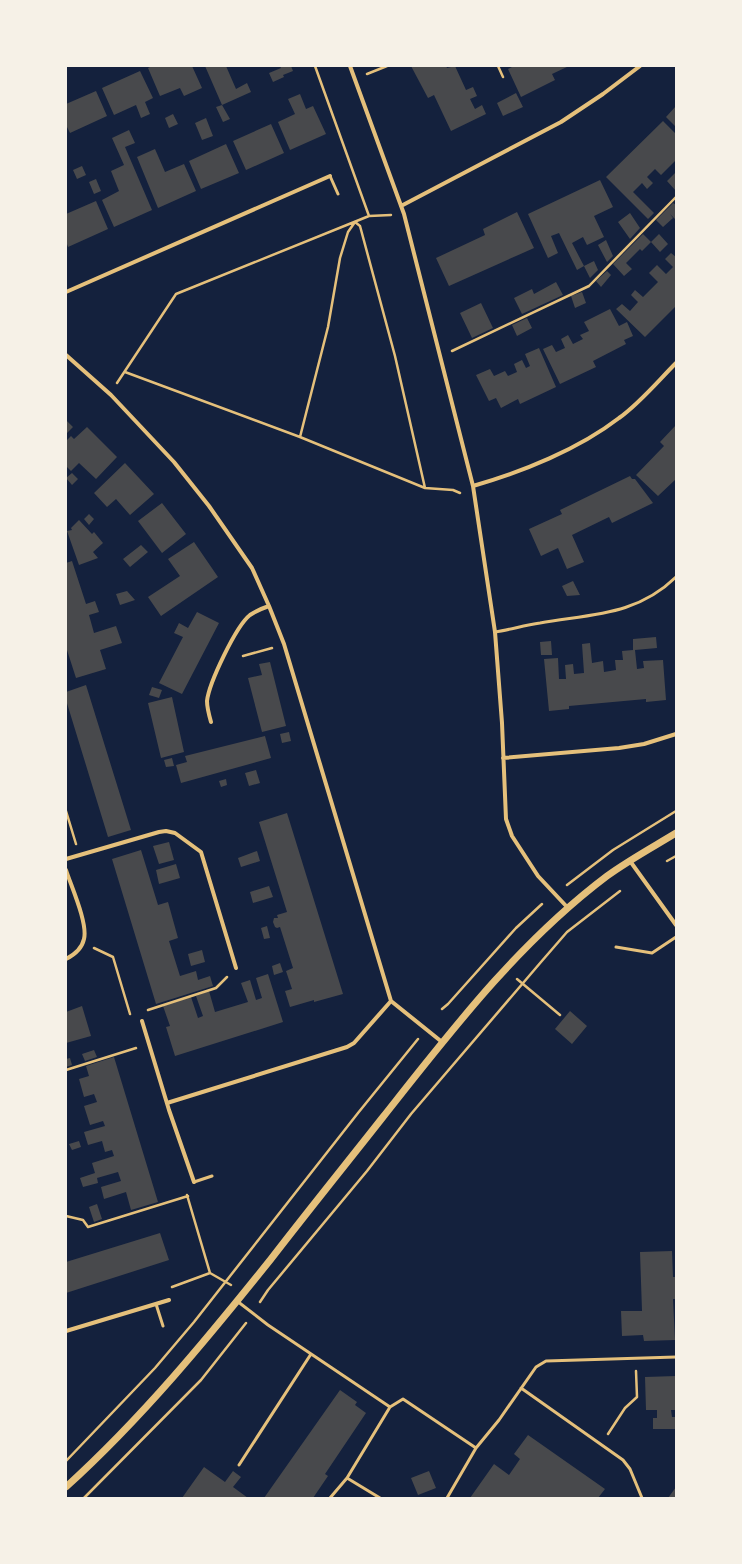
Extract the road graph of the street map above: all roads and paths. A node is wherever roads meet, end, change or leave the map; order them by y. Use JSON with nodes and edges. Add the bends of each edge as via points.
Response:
{"nodes":[{"id":1,"x":315,"y":66,"type":"edge"},
{"id":2,"x":350,"y":66,"type":"edge"},
{"id":3,"x":387,"y":66,"type":"edge"},
{"id":4,"x":498,"y":66,"type":"edge"},
{"id":5,"x":640,"y":66,"type":"edge"},
{"id":6,"x":503,"y":78,"type":"dead end"},
{"id":7,"x":355,"y":79,"type":"junction"},
{"id":8,"x":330,"y":176,"type":"joint"},
{"id":9,"x":338,"y":194,"type":"dead end"},
{"id":10,"x":676,"y":197,"type":"edge"},
{"id":11,"x":401,"y":206,"type":"junction"},
{"id":12,"x":404,"y":214,"type":"junction"},
{"id":13,"x":369,"y":216,"type":"junction"},
{"id":14,"x":355,"y":222,"type":"junction"},
{"id":15,"x":66,"y":292,"type":"edge"},
{"id":16,"x":66,"y":355,"type":"edge"},
{"id":17,"x":440,"y":355,"type":"junction"},
{"id":18,"x":676,"y":363,"type":"edge"},
{"id":19,"x":300,"y":437,"type":"junction"},
{"id":20,"x":473,"y":486,"type":"junction"},
{"id":21,"x":425,"y":488,"type":"junction"},
{"id":22,"x":476,"y":499,"type":"junction"},
{"id":23,"x":676,"y":577,"type":"edge"},
{"id":24,"x":269,"y":606,"type":"junction"},
{"id":25,"x":494,"y":632,"type":"junction"},
{"id":26,"x":210,"y":722,"type":"dead end"},
{"id":27,"x":676,"y":734,"type":"edge"},
{"id":28,"x":503,"y":758,"type":"junction"},
{"id":29,"x":66,"y":811,"type":"edge"},
{"id":30,"x":676,"y":811,"type":"edge"},
{"id":31,"x":676,"y":834,"type":"edge"},
{"id":32,"x":78,"y":856,"type":"junction"},
{"id":33,"x":676,"y":856,"type":"edge"},
{"id":34,"x":66,"y":860,"type":"edge"},
{"id":35,"x":630,"y":861,"type":"junction"},
{"id":36,"x":667,"y":861,"type":"dead end"},
{"id":37,"x":66,"y":870,"type":"edge"},
{"id":38,"x":568,"y":885,"type":"dead end"},
{"id":39,"x":620,"y":891,"type":"dead end"},
{"id":40,"x":542,"y":904,"type":"dead end"},
{"id":41,"x":568,"y":908,"type":"junction"},
{"id":42,"x":676,"y":925,"type":"edge"},
{"id":43,"x":676,"y":937,"type":"edge"},
{"id":44,"x":83,"y":942,"type":"junction"},
{"id":45,"x":616,"y":947,"type":"dead end"},
{"id":46,"x":66,"y":959,"type":"edge"},
{"id":47,"x":236,"y":968,"type":"joint"},
{"id":48,"x":505,"y":969,"type":"junction"},
{"id":49,"x":523,"y":984,"type":"junction"},
{"id":50,"x":392,"y":1001,"type":"junction"},
{"id":51,"x":442,"y":1009,"type":"dead end"},
{"id":52,"x":145,"y":1011,"type":"dead end"},
{"id":53,"x":134,"y":1015,"type":"dead end"},
{"id":54,"x":560,"y":1015,"type":"dead end"},
{"id":55,"x":142,"y":1021,"type":"dead end"},
{"id":56,"x":418,"y":1039,"type":"dead end"},
{"id":57,"x":442,"y":1042,"type":"junction"},
{"id":58,"x":149,"y":1044,"type":"junction"},
{"id":59,"x":66,"y":1070,"type":"edge"},
{"id":60,"x":167,"y":1104,"type":"junction"},
{"id":61,"x":212,"y":1176,"type":"dead end"},
{"id":62,"x":194,"y":1182,"type":"junction"},
{"id":63,"x":188,"y":1196,"type":"junction"},
{"id":64,"x":66,"y":1216,"type":"edge"},
{"id":65,"x":210,"y":1273,"type":"junction"},
{"id":66,"x":226,"y":1282,"type":"junction"},
{"id":67,"x":244,"y":1293,"type":"junction"},
{"id":68,"x":168,"y":1300,"type":"joint"},
{"id":69,"x":238,"y":1301,"type":"junction"},
{"id":70,"x":156,"y":1304,"type":"junction"},
{"id":71,"x":253,"y":1313,"type":"junction"},
{"id":72,"x":163,"y":1326,"type":"dead end"},
{"id":73,"x":66,"y":1331,"type":"edge"},
{"id":74,"x":311,"y":1354,"type":"junction"},
{"id":75,"x":676,"y":1357,"type":"edge"},
{"id":76,"x":636,"y":1358,"type":"junction"},
{"id":77,"x":522,"y":1388,"type":"junction"},
{"id":78,"x":390,"y":1406,"type":"junction"},
{"id":79,"x":601,"y":1444,"type":"junction"},
{"id":80,"x":476,"y":1448,"type":"junction"},
{"id":81,"x":66,"y":1461,"type":"edge"},
{"id":82,"x":239,"y":1465,"type":"dead end"},
{"id":83,"x":347,"y":1478,"type":"junction"},
{"id":84,"x":66,"y":1487,"type":"edge"},
{"id":85,"x":84,"y":1498,"type":"edge"},
{"id":86,"x":330,"y":1498,"type":"edge"},
{"id":87,"x":380,"y":1498,"type":"edge"},
{"id":88,"x":447,"y":1498,"type":"edge"},
{"id":89,"x":642,"y":1498,"type":"edge"}],
"edges":[{"from":1,"to":13,"type":"path"},
{"from":2,"to":7,"type":"street"},
{"from":3,"to":7,"type":"path"},
{"from":4,"to":6,"type":"path"},
{"from":5,"to":11,"type":"street","via":[[560,122]]},
{"from":7,"to":11,"type":"street"},
{"from":8,"to":9,"type":"lane"},
{"from":8,"to":15,"type":"street"},
{"from":10,"to":17,"type":"path","via":[[589,286]]},
{"from":11,"to":12,"type":"street"},
{"from":12,"to":13,"type":"path"},
{"from":12,"to":17,"type":"street"},
{"from":13,"to":14,"type":"path"},
{"from":14,"to":19,"type":"path","via":[[348,232],[340,258],[328,327]]},
{"from":14,"to":19,"type":"path","via":[[176,294],[125,372]]},
{"from":14,"to":21,"type":"path","via":[[360,226],[391,341]]},
{"from":16,"to":24,"type":"street","via":[[111,395],[183,471],[252,568]]},
{"from":17,"to":20,"type":"street"},
{"from":18,"to":20,"type":"street","via":[[621,417],[599,432],[528,468]]},
{"from":19,"to":21,"type":"path"},
{"from":20,"to":22,"type":"street"},
{"from":21,"to":22,"type":"path","via":[[453,490]]},
{"from":22,"to":25,"type":"street"},
{"from":23,"to":25,"type":"lane","via":[[653,596],[629,607]]},
{"from":24,"to":26,"type":"street","via":[[247,617],[229,645],[209,693],[207,708]]},
{"from":24,"to":50,"type":"street","via":[[284,644]]},
{"from":25,"to":28,"type":"street"},
{"from":27,"to":28,"type":"street","via":[[644,744],[619,748]]},
{"from":28,"to":41,"type":"street","via":[[508,826],[538,876]]},
{"from":29,"to":32,"type":"path"},
{"from":30,"to":38,"type":"path","via":[[614,850]]},
{"from":31,"to":35,"type":"street"},
{"from":32,"to":34,"type":"street"},
{"from":32,"to":47,"type":"street","via":[[159,832],[176,833],[201,852]]},
{"from":33,"to":36,"type":"path"},
{"from":35,"to":41,"type":"street"},
{"from":35,"to":42,"type":"street"},
{"from":37,"to":44,"type":"street","via":[[83,921]]},
{"from":39,"to":49,"type":"path","via":[[567,932]]},
{"from":40,"to":51,"type":"path","via":[[516,928]]},
{"from":41,"to":48,"type":"street"},
{"from":43,"to":45,"type":"lane","via":[[652,953]]},
{"from":44,"to":46,"type":"street","via":[[76,952]]},
{"from":44,"to":53,"type":"path","via":[[113,957],[130,1014]]},
{"from":47,"to":52,"type":"path","via":[[216,988]]},
{"from":48,"to":49,"type":"path"},
{"from":48,"to":57,"type":"street"},
{"from":49,"to":54,"type":"path"},
{"from":49,"to":71,"type":"path","via":[[411,1114],[268,1290]]},
{"from":50,"to":57,"type":"street"},
{"from":50,"to":60,"type":"street","via":[[354,1043],[347,1047]]},
{"from":55,"to":58,"type":"street"},
{"from":56,"to":66,"type":"path"},
{"from":57,"to":67,"type":"street"},
{"from":58,"to":59,"type":"path"},
{"from":58,"to":60,"type":"street"},
{"from":60,"to":62,"type":"street"},
{"from":61,"to":62,"type":"lane"},
{"from":62,"to":63,"type":"path","via":[[186,1191]]},
{"from":63,"to":64,"type":"path","via":[[88,1228],[83,1220]]},
{"from":63,"to":65,"type":"path"},
{"from":65,"to":66,"type":"path"},
{"from":65,"to":68,"type":"path","via":[[170,1287]]},
{"from":66,"to":67,"type":"path"},
{"from":66,"to":81,"type":"path","via":[[155,1368]]},
{"from":67,"to":69,"type":"street"},
{"from":68,"to":70,"type":"street"},
{"from":69,"to":71,"type":"lane"},
{"from":69,"to":84,"type":"street","via":[[181,1370]]},
{"from":70,"to":72,"type":"lane"},
{"from":70,"to":73,"type":"street"},
{"from":71,"to":74,"type":"lane"},
{"from":71,"to":85,"type":"path","via":[[201,1380]]},
{"from":74,"to":78,"type":"lane"},
{"from":74,"to":82,"type":"lane"},
{"from":75,"to":76,"type":"lane"},
{"from":76,"to":77,"type":"lane","via":[[546,1361],[536,1367]]},
{"from":76,"to":79,"type":"path","via":[[637,1397],[625,1408]]},
{"from":77,"to":79,"type":"lane"},
{"from":77,"to":80,"type":"lane"},
{"from":78,"to":80,"type":"lane","via":[[403,1399]]},
{"from":78,"to":83,"type":"lane"},
{"from":79,"to":89,"type":"lane","via":[[623,1460],[630,1469]]},
{"from":80,"to":88,"type":"lane"},
{"from":83,"to":86,"type":"lane"},
{"from":83,"to":87,"type":"lane"}]}
